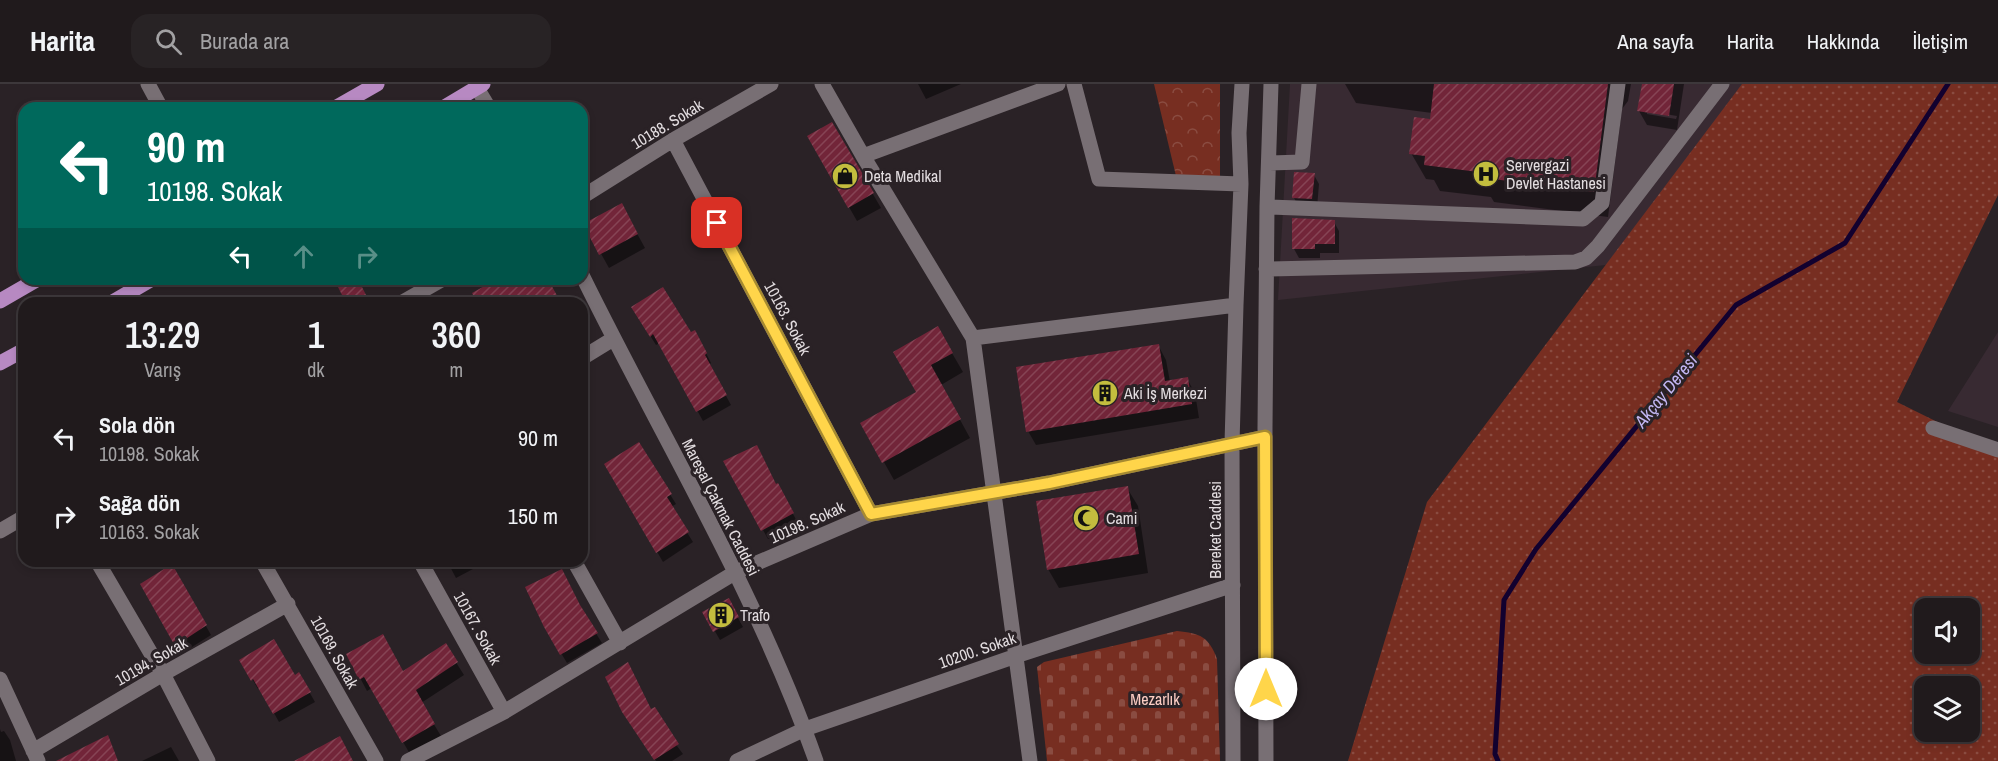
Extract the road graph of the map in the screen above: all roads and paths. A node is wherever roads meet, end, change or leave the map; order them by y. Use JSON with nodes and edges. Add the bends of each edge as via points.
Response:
{"nodes":[{"id":1,"x":148,"y":84,"type":"edge"},
{"id":2,"x":377,"y":84,"type":"edge"},
{"id":3,"x":771,"y":84,"type":"edge"},
{"id":4,"x":822,"y":84,"type":"edge"},
{"id":5,"x":1058,"y":84,"type":"edge"},
{"id":6,"x":1074,"y":84,"type":"edge"},
{"id":7,"x":1242,"y":84,"type":"edge"},
{"id":8,"x":1271,"y":84,"type":"edge"},
{"id":9,"x":1310,"y":84,"type":"edge"},
{"id":10,"x":1618,"y":84,"type":"edge"},
{"id":11,"x":1722,"y":84,"type":"edge"},
{"id":12,"x":480,"y":86,"type":"edge"},
{"id":13,"x":158,"y":102,"type":"edge"},
{"id":14,"x":346,"y":102,"type":"edge"},
{"id":15,"x":453,"y":102,"type":"edge"},
{"id":16,"x":487,"y":102,"type":"edge"},
{"id":17,"x":673,"y":140,"type":"junction"},
{"id":18,"x":863,"y":156,"type":"junction"},
{"id":19,"x":1269,"y":163,"type":"junction"},
{"id":20,"x":1241,"y":184,"type":"junction"},
{"id":21,"x":588,"y":193,"type":"edge"},
{"id":22,"x":1267,"y":207,"type":"junction"},
{"id":23,"x":1266,"y":269,"type":"junction"},
{"id":24,"x":28,"y":285,"type":"edge"},
{"id":25,"x":142,"y":285,"type":"edge"},
{"id":26,"x":432,"y":285,"type":"edge"},
{"id":27,"x":587,"y":285,"type":"edge"},
{"id":28,"x":123,"y":297,"type":"edge"},
{"id":29,"x":412,"y":297,"type":"edge"},
{"id":30,"x":0,"y":301,"type":"edge"},
{"id":31,"x":1236,"y":305,"type":"junction"},
{"id":32,"x":973,"y":338,"type":"junction"},
{"id":33,"x":614,"y":339,"type":"junction"},
{"id":34,"x":18,"y":353,"type":"edge"},
{"id":35,"x":588,"y":354,"type":"edge"},
{"id":36,"x":0,"y":363,"type":"edge"},
{"id":37,"x":1933,"y":428,"type":"dead end"},
{"id":38,"x":1265,"y":437,"type":"junction"},
{"id":39,"x":1233,"y":442,"type":"junction"},
{"id":40,"x":1998,"y":450,"type":"edge"},
{"id":41,"x":993,"y":492,"type":"junction"},
{"id":42,"x":871,"y":514,"type":"junction"},
{"id":43,"x":18,"y":520,"type":"edge"},
{"id":44,"x":0,"y":531,"type":"edge"},
{"id":45,"x":101,"y":567,"type":"edge"},
{"id":46,"x":266,"y":567,"type":"edge"},
{"id":47,"x":423,"y":567,"type":"edge"},
{"id":48,"x":577,"y":567,"type":"edge"},
{"id":49,"x":736,"y":573,"type":"junction"},
{"id":50,"x":1233,"y":585,"type":"junction"},
{"id":51,"x":288,"y":604,"type":"junction"},
{"id":52,"x":620,"y":643,"type":"junction"},
{"id":53,"x":1016,"y":656,"type":"junction"},
{"id":54,"x":163,"y":674,"type":"junction"},
{"id":55,"x":0,"y":679,"type":"edge"},
{"id":56,"x":504,"y":712,"type":"junction"},
{"id":57,"x":805,"y":729,"type":"junction"},
{"id":58,"x":36,"y":756,"type":"edge"},
{"id":59,"x":208,"y":761,"type":"edge"},
{"id":60,"x":376,"y":761,"type":"edge"},
{"id":61,"x":408,"y":761,"type":"edge"},
{"id":62,"x":737,"y":761,"type":"edge"},
{"id":63,"x":816,"y":761,"type":"edge"},
{"id":64,"x":1030,"y":761,"type":"edge"},
{"id":65,"x":1233,"y":761,"type":"edge"},
{"id":66,"x":1266,"y":761,"type":"edge"}],
"edges":[{"from":1,"to":13,"type":"street"},
{"from":2,"to":14,"type":"main road"},
{"from":3,"to":17,"type":"street","name":"10188. Sokak"},
{"from":4,"to":18,"type":"street"},
{"from":5,"to":18,"type":"street"},
{"from":6,"to":20,"type":"street","via":[[1099,179]]},
{"from":7,"to":20,"type":"street","name":"Bereket Caddesi"},
{"from":8,"to":19,"type":"street"},
{"from":9,"to":19,"type":"street","via":[[1302,162]]},
{"from":10,"to":22,"type":"street","via":[[1602,203],[1583,219]]},
{"from":11,"to":23,"type":"street","via":[[1586,258],[1575,262]]},
{"from":12,"to":15,"type":"main road"},
{"from":12,"to":16,"type":"street"},
{"from":17,"to":21,"type":"street","name":"10188. Sokak"},
{"from":17,"to":42,"type":"street","name":"10163. Sokak"},
{"from":18,"to":32,"type":"street"},
{"from":19,"to":22,"type":"street"},
{"from":20,"to":31,"type":"street","name":"Bereket Caddesi"},
{"from":22,"to":23,"type":"street"},
{"from":23,"to":38,"type":"street"},
{"from":24,"to":30,"type":"main road"},
{"from":25,"to":28,"type":"main road"},
{"from":26,"to":29,"type":"street"},
{"from":27,"to":33,"type":"street","name":"Mareşal Çakmak Caddesi"},
{"from":31,"to":32,"type":"street"},
{"from":31,"to":39,"type":"street","name":"Bereket Caddesi"},
{"from":32,"to":41,"type":"street"},
{"from":33,"to":35,"type":"street"},
{"from":33,"to":49,"type":"street","name":"Mareşal Çakmak Caddesi"},
{"from":34,"to":36,"type":"main road"},
{"from":37,"to":40,"type":"street"},
{"from":38,"to":39,"type":"street","name":"10198. Sokak"},
{"from":38,"to":66,"type":"street"},
{"from":39,"to":41,"type":"street","name":"10198. Sokak"},
{"from":39,"to":50,"type":"street","name":"Bereket Caddesi"},
{"from":41,"to":42,"type":"street","name":"10198. Sokak"},
{"from":41,"to":53,"type":"street"},
{"from":42,"to":49,"type":"street","name":"10198. Sokak"},
{"from":43,"to":44,"type":"street"},
{"from":45,"to":54,"type":"street"},
{"from":46,"to":51,"type":"street","name":"10169. Sokak"},
{"from":47,"to":56,"type":"street","name":"10167. Sokak"},
{"from":48,"to":52,"type":"street"},
{"from":49,"to":52,"type":"street","name":"10198. Sokak"},
{"from":49,"to":57,"type":"street","name":"Mareşal Çakmak Caddesi"},
{"from":50,"to":53,"type":"street","name":"10200. Sokak"},
{"from":50,"to":65,"type":"street","name":"Bereket Caddesi"},
{"from":51,"to":54,"type":"street","name":"10194. Sokak"},
{"from":51,"to":60,"type":"street","name":"10169. Sokak"},
{"from":52,"to":56,"type":"street","name":"10198. Sokak"},
{"from":53,"to":57,"type":"street","name":"10200. Sokak"},
{"from":53,"to":64,"type":"street"},
{"from":54,"to":58,"type":"street","name":"10194. Sokak"},
{"from":54,"to":59,"type":"street"},
{"from":55,"to":58,"type":"street"},
{"from":56,"to":61,"type":"street","name":"10198. Sokak"},
{"from":57,"to":62,"type":"street","name":"10200. Sokak"},
{"from":57,"to":63,"type":"street","name":"Mareşal Çakmak Caddesi"}]}
